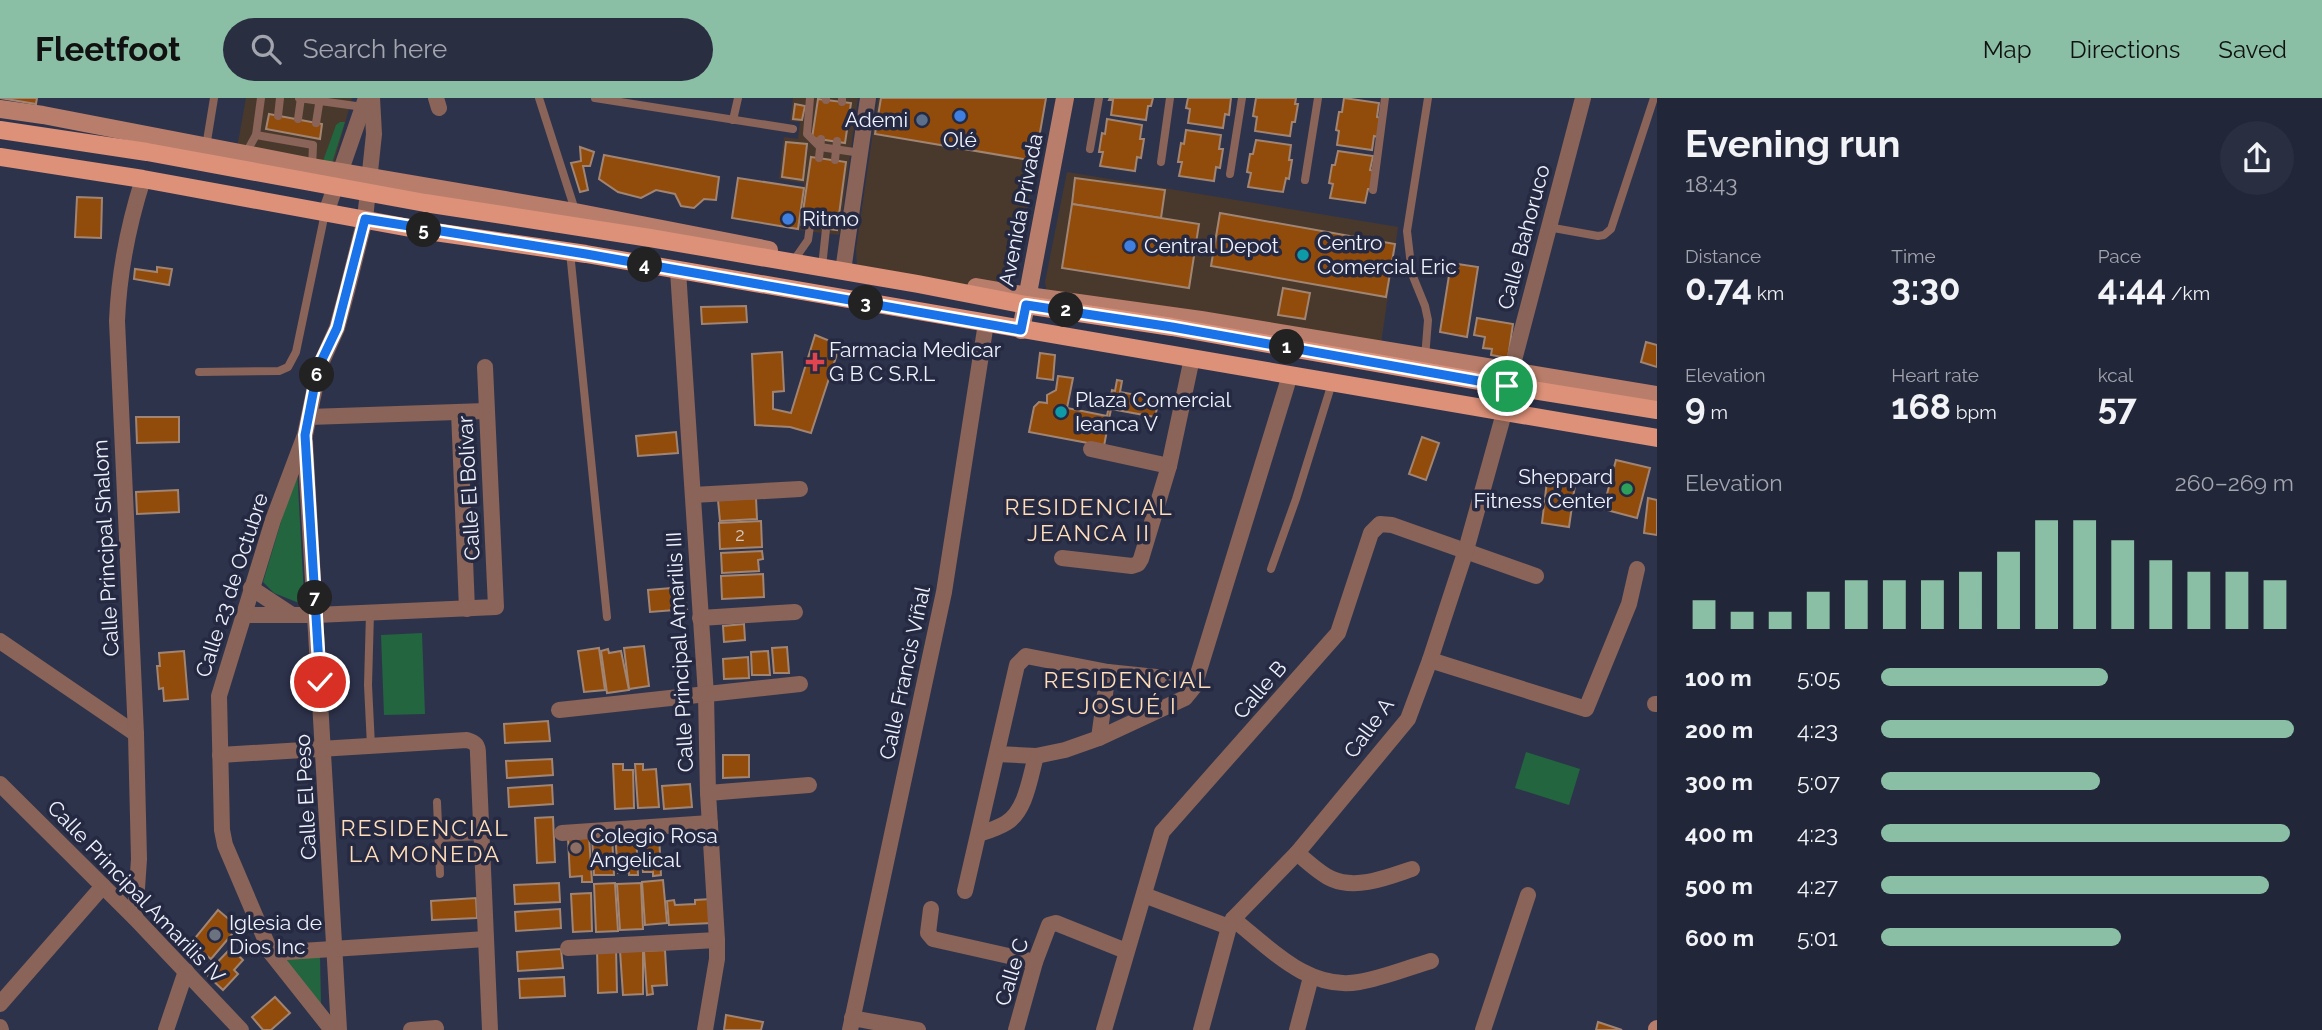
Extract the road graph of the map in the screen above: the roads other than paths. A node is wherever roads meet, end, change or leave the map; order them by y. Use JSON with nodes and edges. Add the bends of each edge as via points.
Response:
{"nodes":[{"id":1,"x":214,"y":98,"type":"edge"},
{"id":2,"x":261,"y":98,"type":"edge"},
{"id":3,"x":280,"y":98,"type":"edge"},
{"id":4,"x":300,"y":98,"type":"edge"},
{"id":5,"x":539,"y":98,"type":"edge"},
{"id":6,"x":595,"y":98,"type":"edge"},
{"id":7,"x":738,"y":98,"type":"edge"},
{"id":8,"x":810,"y":98,"type":"edge"},
{"id":9,"x":868,"y":98,"type":"edge"},
{"id":10,"x":1065,"y":98,"type":"edge"},
{"id":11,"x":1099,"y":98,"type":"edge"},
{"id":12,"x":1170,"y":98,"type":"edge"},
{"id":13,"x":1242,"y":98,"type":"edge"},
{"id":14,"x":1318,"y":98,"type":"edge"},
{"id":15,"x":1385,"y":98,"type":"edge"},
{"id":16,"x":1428,"y":98,"type":"edge"},
{"id":17,"x":1583,"y":98,"type":"edge"},
{"id":18,"x":1654,"y":98,"type":"edge"},
{"id":19,"x":320,"y":100,"type":"edge"},
{"id":20,"x":367,"y":101,"type":"edge"},
{"id":21,"x":0,"y":109,"type":"edge"},
{"id":22,"x":278,"y":116,"type":"dead end"},
{"id":23,"x":298,"y":119,"type":"dead end"},
{"id":24,"x":733,"y":120,"type":"junction"},
{"id":25,"x":316,"y":123,"type":"dead end"},
{"id":26,"x":793,"y":129,"type":"dead end"},
{"id":27,"x":0,"y":130,"type":"edge"},
{"id":28,"x":256,"y":135,"type":"junction"},
{"id":29,"x":820,"y":143,"type":"junction"},
{"id":30,"x":836,"y":145,"type":"junction"},
{"id":31,"x":206,"y":147,"type":"junction"},
{"id":32,"x":1090,"y":149,"type":"dead end"},
{"id":33,"x":861,"y":153,"type":"junction"},
{"id":34,"x":0,"y":157,"type":"edge"},
{"id":35,"x":819,"y":158,"type":"dead end"},
{"id":36,"x":835,"y":160,"type":"dead end"},
{"id":37,"x":241,"y":161,"type":"junction"},
{"id":38,"x":1160,"y":162,"type":"dead end"},
{"id":39,"x":312,"y":174,"type":"junction"},
{"id":40,"x":1230,"y":174,"type":"dead end"},
{"id":41,"x":143,"y":179,"type":"junction"},
{"id":42,"x":337,"y":179,"type":"junction"},
{"id":43,"x":1305,"y":180,"type":"dead end"},
{"id":44,"x":369,"y":184,"type":"junction"},
{"id":45,"x":1373,"y":190,"type":"dead end"},
{"id":46,"x":326,"y":213,"type":"junction"},
{"id":47,"x":365,"y":219,"type":"junction"},
{"id":48,"x":578,"y":219,"type":"junction"},
{"id":49,"x":810,"y":226,"type":"dead end"},
{"id":50,"x":1548,"y":227,"type":"junction"},
{"id":51,"x":826,"y":229,"type":"dead end"},
{"id":52,"x":570,"y":252,"type":"junction"},
{"id":53,"x":794,"y":259,"type":"junction"},
{"id":54,"x":822,"y":263,"type":"junction"},
{"id":55,"x":844,"y":264,"type":"junction"},
{"id":56,"x":678,"y":271,"type":"junction"},
{"id":57,"x":1027,"y":301,"type":"junction"},
{"id":58,"x":986,"y":323,"type":"junction"},
{"id":59,"x":1021,"y":330,"type":"junction"},
{"id":60,"x":1192,"y":358,"type":"junction"},
{"id":61,"x":1425,"y":358,"type":"junction"},
{"id":62,"x":485,"y":367,"type":"dead end"},
{"id":63,"x":199,"y":372,"type":"dead end"},
{"id":64,"x":1290,"y":375,"type":"junction"},
{"id":65,"x":1509,"y":379,"type":"junction"},
{"id":66,"x":1332,"y":383,"type":"junction"},
{"id":67,"x":1657,"y":395,"type":"edge"},
{"id":68,"x":1657,"y":410,"type":"edge"},
{"id":69,"x":486,"y":411,"type":"junction"},
{"id":70,"x":459,"y":412,"type":"junction"},
{"id":71,"x":1504,"y":413,"type":"junction"},
{"id":72,"x":309,"y":417,"type":"junction"},
{"id":73,"x":305,"y":435,"type":"junction"},
{"id":74,"x":1657,"y":438,"type":"edge"},
{"id":75,"x":1091,"y":449,"type":"dead end"},
{"id":76,"x":1169,"y":466,"type":"junction"},
{"id":77,"x":800,"y":489,"type":"dead end"},
{"id":78,"x":693,"y":495,"type":"junction"},
{"id":79,"x":1465,"y":550,"type":"junction"},
{"id":80,"x":1062,"y":558,"type":"dead end"},
{"id":81,"x":1271,"y":569,"type":"dead end"},
{"id":82,"x":1637,"y":569,"type":"dead end"},
{"id":83,"x":1536,"y":576,"type":"dead end"},
{"id":84,"x":251,"y":588,"type":"junction"},
{"id":85,"x":467,"y":609,"type":"junction"},
{"id":86,"x":795,"y":612,"type":"dead end"},
{"id":87,"x":370,"y":613,"type":"junction"},
{"id":88,"x":243,"y":615,"type":"junction"},
{"id":89,"x":292,"y":615,"type":"junction"},
{"id":90,"x":316,"y":615,"type":"junction"},
{"id":91,"x":607,"y":617,"type":"dead end"},
{"id":92,"x":700,"y":618,"type":"junction"},
{"id":93,"x":0,"y":641,"type":"edge"},
{"id":94,"x":1430,"y":660,"type":"junction"},
{"id":95,"x":1108,"y":672,"type":"junction"},
{"id":96,"x":1195,"y":681,"type":"junction"},
{"id":97,"x":800,"y":684,"type":"dead end"},
{"id":98,"x":706,"y":695,"type":"junction"},
{"id":99,"x":559,"y":710,"type":"dead end"},
{"id":100,"x":136,"y":734,"type":"junction"},
{"id":101,"x":1100,"y":737,"type":"junction"},
{"id":102,"x":371,"y":746,"type":"junction"},
{"id":103,"x":324,"y":748,"type":"junction"},
{"id":104,"x":997,"y":754,"type":"junction"},
{"id":105,"x":220,"y":755,"type":"junction"},
{"id":106,"x":1036,"y":755,"type":"junction"},
{"id":107,"x":0,"y":785,"type":"edge"},
{"id":108,"x":809,"y":785,"type":"dead end"},
{"id":109,"x":708,"y":793,"type":"junction"},
{"id":110,"x":13,"y":796,"type":"junction"},
{"id":111,"x":437,"y":802,"type":"dead end"},
{"id":112,"x":0,"y":808,"type":"edge"},
{"id":113,"x":710,"y":823,"type":"junction"},
{"id":114,"x":562,"y":833,"type":"dead end"},
{"id":115,"x":979,"y":834,"type":"junction"},
{"id":116,"x":482,"y":836,"type":"junction"},
{"id":117,"x":439,"y":838,"type":"junction"},
{"id":118,"x":1297,"y":853,"type":"junction"},
{"id":119,"x":1412,"y":869,"type":"dead end"},
{"id":120,"x":440,"y":874,"type":"dead end"},
{"id":121,"x":103,"y":886,"type":"junction"},
{"id":122,"x":965,"y":891,"type":"dead end"},
{"id":123,"x":1144,"y":895,"type":"junction"},
{"id":124,"x":1528,"y":895,"type":"dead end"},
{"id":125,"x":932,"y":909,"type":"dead end"},
{"id":126,"x":135,"y":918,"type":"junction"},
{"id":127,"x":1231,"y":923,"type":"junction"},
{"id":128,"x":486,"y":939,"type":"junction"},
{"id":129,"x":717,"y":940,"type":"junction"},
{"id":130,"x":335,"y":948,"type":"junction"},
{"id":131,"x":568,"y":948,"type":"dead end"},
{"id":132,"x":1126,"y":951,"type":"junction"},
{"id":133,"x":271,"y":953,"type":"junction"},
{"id":134,"x":1431,"y":961,"type":"dead end"},
{"id":135,"x":1035,"y":962,"type":"junction"},
{"id":136,"x":186,"y":971,"type":"junction"},
{"id":137,"x":1311,"y":977,"type":"junction"},
{"id":138,"x":0,"y":1004,"type":"edge"},
{"id":139,"x":851,"y":1024,"type":"edge"},
{"id":140,"x":436,"y":1028,"type":"dead end"},
{"id":141,"x":166,"y":1030,"type":"edge"},
{"id":142,"x":241,"y":1030,"type":"edge"},
{"id":143,"x":332,"y":1030,"type":"edge"},
{"id":144,"x":339,"y":1030,"type":"edge"},
{"id":145,"x":411,"y":1030,"type":"edge"},
{"id":146,"x":490,"y":1030,"type":"edge"},
{"id":147,"x":705,"y":1030,"type":"edge"},
{"id":148,"x":918,"y":1030,"type":"edge"},
{"id":149,"x":1016,"y":1030,"type":"edge"},
{"id":150,"x":1104,"y":1030,"type":"edge"},
{"id":151,"x":1202,"y":1030,"type":"edge"},
{"id":152,"x":1297,"y":1030,"type":"edge"},
{"id":153,"x":1483,"y":1030,"type":"edge"}],
"edges":[{"from":1,"to":31,"type":"lane"},
{"from":2,"to":28,"type":"lane"},
{"from":3,"to":22,"type":"lane"},
{"from":4,"to":19,"type":"lane"},
{"from":4,"to":23,"type":"lane"},
{"from":5,"to":48,"type":"lane"},
{"from":6,"to":24,"type":"lane"},
{"from":7,"to":24,"type":"lane"},
{"from":8,"to":29,"type":"lane","via":[[807,134]]},
{"from":9,"to":33,"type":"street"},
{"from":10,"to":57,"type":"street","name":"Avenida Privada"},
{"from":11,"to":32,"type":"lane"},
{"from":12,"to":38,"type":"lane"},
{"from":13,"to":40,"type":"lane"},
{"from":14,"to":43,"type":"lane"},
{"from":15,"to":45,"type":"lane"},
{"from":16,"to":61,"type":"lane","via":[[1408,231],[1412,274],[1428,320]]},
{"from":17,"to":50,"type":"street","name":"Calle Bahoruco"},
{"from":18,"to":50,"type":"lane","via":[[1611,229],[1598,236]]},
{"from":19,"to":20,"type":"lane"},
{"from":19,"to":25,"type":"lane"},
{"from":20,"to":42,"type":"street"},
{"from":20,"to":44,"type":"street","name":"Calle 23 de Octubre","via":[[374,134]]},
{"from":21,"to":31,"type":"street"},
{"from":24,"to":26,"type":"lane"},
{"from":27,"to":37,"type":"main road"},
{"from":28,"to":37,"type":"lane"},
{"from":28,"to":39,"type":"lane","via":[[314,141]]},
{"from":29,"to":30,"type":"lane"},
{"from":29,"to":35,"type":"lane"},
{"from":30,"to":33,"type":"lane"},
{"from":30,"to":36,"type":"lane"},
{"from":31,"to":37,"type":"street"},
{"from":33,"to":55,"type":"street","via":[[846,210]]},
{"from":34,"to":41,"type":"main road"},
{"from":37,"to":39,"type":"main road"},
{"from":39,"to":42,"type":"main road"},
{"from":41,"to":46,"type":"main road"},
{"from":41,"to":100,"type":"street","name":"Calle Principal Shalom","via":[[124,250],[117,321]]},
{"from":42,"to":44,"type":"main road"},
{"from":42,"to":46,"type":"street"},
{"from":44,"to":47,"type":"street","name":"Calle 23 de Octubre"},
{"from":44,"to":48,"type":"main road"},
{"from":46,"to":47,"type":"main road"},
{"from":46,"to":63,"type":"lane","via":[[296,352],[288,367]]},
{"from":47,"to":52,"type":"main road"},
{"from":47,"to":72,"type":"street","name":"Calle 23 de Octubre","via":[[337,328],[318,368]]},
{"from":48,"to":53,"type":"main road"},
{"from":49,"to":53,"type":"lane","via":[[808,240]]},
{"from":50,"to":65,"type":"street","name":"Calle Bahoruco"},
{"from":51,"to":54,"type":"lane"},
{"from":52,"to":56,"type":"main road"},
{"from":52,"to":91,"type":"lane"},
{"from":53,"to":54,"type":"main road"},
{"from":54,"to":55,"type":"street"},
{"from":54,"to":57,"type":"main road"},
{"from":55,"to":57,"type":"street"},
{"from":56,"to":58,"type":"main road"},
{"from":56,"to":78,"type":"street","name":"Calle Principal Amarilis III"},
{"from":57,"to":59,"type":"street","name":"Avenida Privada"},
{"from":57,"to":61,"type":"street","via":[[1201,320]]},
{"from":57,"to":65,"type":"main road"},
{"from":58,"to":59,"type":"main road"},
{"from":58,"to":139,"type":"street","name":"Calle Francis Viñal","via":[[944,592]]},
{"from":59,"to":60,"type":"main road"},
{"from":60,"to":64,"type":"main road"},
{"from":60,"to":76,"type":"street"},
{"from":61,"to":65,"type":"street"},
{"from":62,"to":69,"type":"street","name":"Calle El Bolívar"},
{"from":64,"to":66,"type":"main road"},
{"from":64,"to":96,"type":"street"},
{"from":65,"to":67,"type":"street"},
{"from":65,"to":68,"type":"main road"},
{"from":66,"to":71,"type":"main road"},
{"from":66,"to":81,"type":"lane"},
{"from":69,"to":70,"type":"street"},
{"from":69,"to":85,"type":"street","name":"Calle El Bolívar","via":[[496,607]]},
{"from":70,"to":72,"type":"street"},
{"from":70,"to":85,"type":"street","name":"Calle El Bolívar"},
{"from":71,"to":74,"type":"main road"},
{"from":71,"to":79,"type":"street","name":"Calle A"},
{"from":72,"to":73,"type":"street","name":"Calle 23 de Octubre"},
{"from":73,"to":84,"type":"street","name":"Calle 23 de Octubre"},
{"from":73,"to":90,"type":"street","name":"Calle El Peso"},
{"from":75,"to":76,"type":"street"},
{"from":76,"to":80,"type":"street","via":[[1138,564]]},
{"from":77,"to":78,"type":"street"},
{"from":78,"to":92,"type":"street","name":"Calle Principal Amarilis III"},
{"from":79,"to":83,"type":"street","name":"Calle B"},
{"from":79,"to":94,"type":"street","name":"Calle A"},
{"from":79,"to":123,"type":"street","name":"Calle B","via":[[1392,525],[1380,524],[1371,533],[1338,633],[1163,832]]},
{"from":82,"to":94,"type":"street","via":[[1629,604],[1586,709]]},
{"from":84,"to":88,"type":"street","name":"Calle 23 de Octubre"},
{"from":84,"to":89,"type":"street"},
{"from":85,"to":87,"type":"street"},
{"from":86,"to":92,"type":"street"},
{"from":87,"to":90,"type":"street"},
{"from":87,"to":102,"type":"lane"},
{"from":88,"to":89,"type":"street"},
{"from":88,"to":105,"type":"street","name":"Calle 23 de Octubre","via":[[219,696]]},
{"from":89,"to":90,"type":"street"},
{"from":90,"to":103,"type":"street","name":"Calle El Peso"},
{"from":92,"to":98,"type":"street","name":"Calle Principal Amarilis III"},
{"from":93,"to":100,"type":"street"},
{"from":94,"to":118,"type":"street","name":"Calle A","via":[[1408,719]]},
{"from":95,"to":96,"type":"street"},
{"from":95,"to":101,"type":"street"},
{"from":95,"to":104,"type":"street","via":[[1026,656],[1017,665]]},
{"from":96,"to":101,"type":"street","via":[[1185,698]]},
{"from":97,"to":98,"type":"street"},
{"from":98,"to":99,"type":"street"},
{"from":98,"to":109,"type":"street","name":"Calle Principal Amarilis III"},
{"from":100,"to":126,"type":"street","name":"Calle Principal Shalom","via":[[139,859]]},
{"from":101,"to":106,"type":"street"},
{"from":102,"to":103,"type":"street"},
{"from":102,"to":116,"type":"street","via":[[474,742],[478,746]]},
{"from":103,"to":105,"type":"street"},
{"from":103,"to":130,"type":"street","name":"Calle El Peso"},
{"from":104,"to":106,"type":"street"},
{"from":104,"to":115,"type":"street"},
{"from":105,"to":133,"type":"street","name":"Calle 23 de Octubre","via":[[225,845]]},
{"from":106,"to":115,"type":"street","via":[[1014,817]]},
{"from":107,"to":110,"type":"street","name":"Calle Principal Amarilis IV"},
{"from":108,"to":109,"type":"street"},
{"from":109,"to":113,"type":"street","name":"Calle Principal Amarilis III"},
{"from":110,"to":112,"type":"street"},
{"from":110,"to":121,"type":"street","name":"Calle Principal Amarilis IV"},
{"from":111,"to":117,"type":"lane"},
{"from":113,"to":114,"type":"street"},
{"from":113,"to":129,"type":"street","name":"Calle Principal Amarilis III"},
{"from":115,"to":122,"type":"street"},
{"from":116,"to":117,"type":"lane"},
{"from":116,"to":128,"type":"street"},
{"from":117,"to":120,"type":"lane"},
{"from":118,"to":119,"type":"street","via":[[1331,879],[1350,883]]},
{"from":118,"to":127,"type":"street","name":"Calle A"},
{"from":121,"to":126,"type":"street","name":"Calle Principal Amarilis IV"},
{"from":121,"to":138,"type":"street"},
{"from":123,"to":127,"type":"street"},
{"from":123,"to":132,"type":"street","name":"Calle B"},
{"from":124,"to":153,"type":"street"},
{"from":125,"to":135,"type":"street","via":[[928,933],[933,939]]},
{"from":126,"to":136,"type":"street","name":"Calle Principal Amarilis IV"},
{"from":127,"to":137,"type":"street"},
{"from":127,"to":151,"type":"street","name":"Calle A"},
{"from":128,"to":130,"type":"street"},
{"from":128,"to":146,"type":"street"},
{"from":129,"to":131,"type":"street"},
{"from":129,"to":147,"type":"street","name":"Calle Principal Amarilis III"},
{"from":130,"to":133,"type":"street"},
{"from":130,"to":144,"type":"street","name":"Calle El Peso"},
{"from":132,"to":135,"type":"street","name":"Calle C","via":[[1056,923],[1049,925]]},
{"from":132,"to":150,"type":"street","name":"Calle B"},
{"from":133,"to":143,"type":"street","name":"Calle 23 de Octubre"},
{"from":134,"to":137,"type":"street","via":[[1358,982]]},
{"from":135,"to":149,"type":"street","name":"Calle C"},
{"from":136,"to":141,"type":"street"},
{"from":136,"to":142,"type":"street","name":"Calle Principal Amarilis IV"},
{"from":137,"to":152,"type":"street"},
{"from":139,"to":148,"type":"street"},
{"from":140,"to":145,"type":"street"}]}
